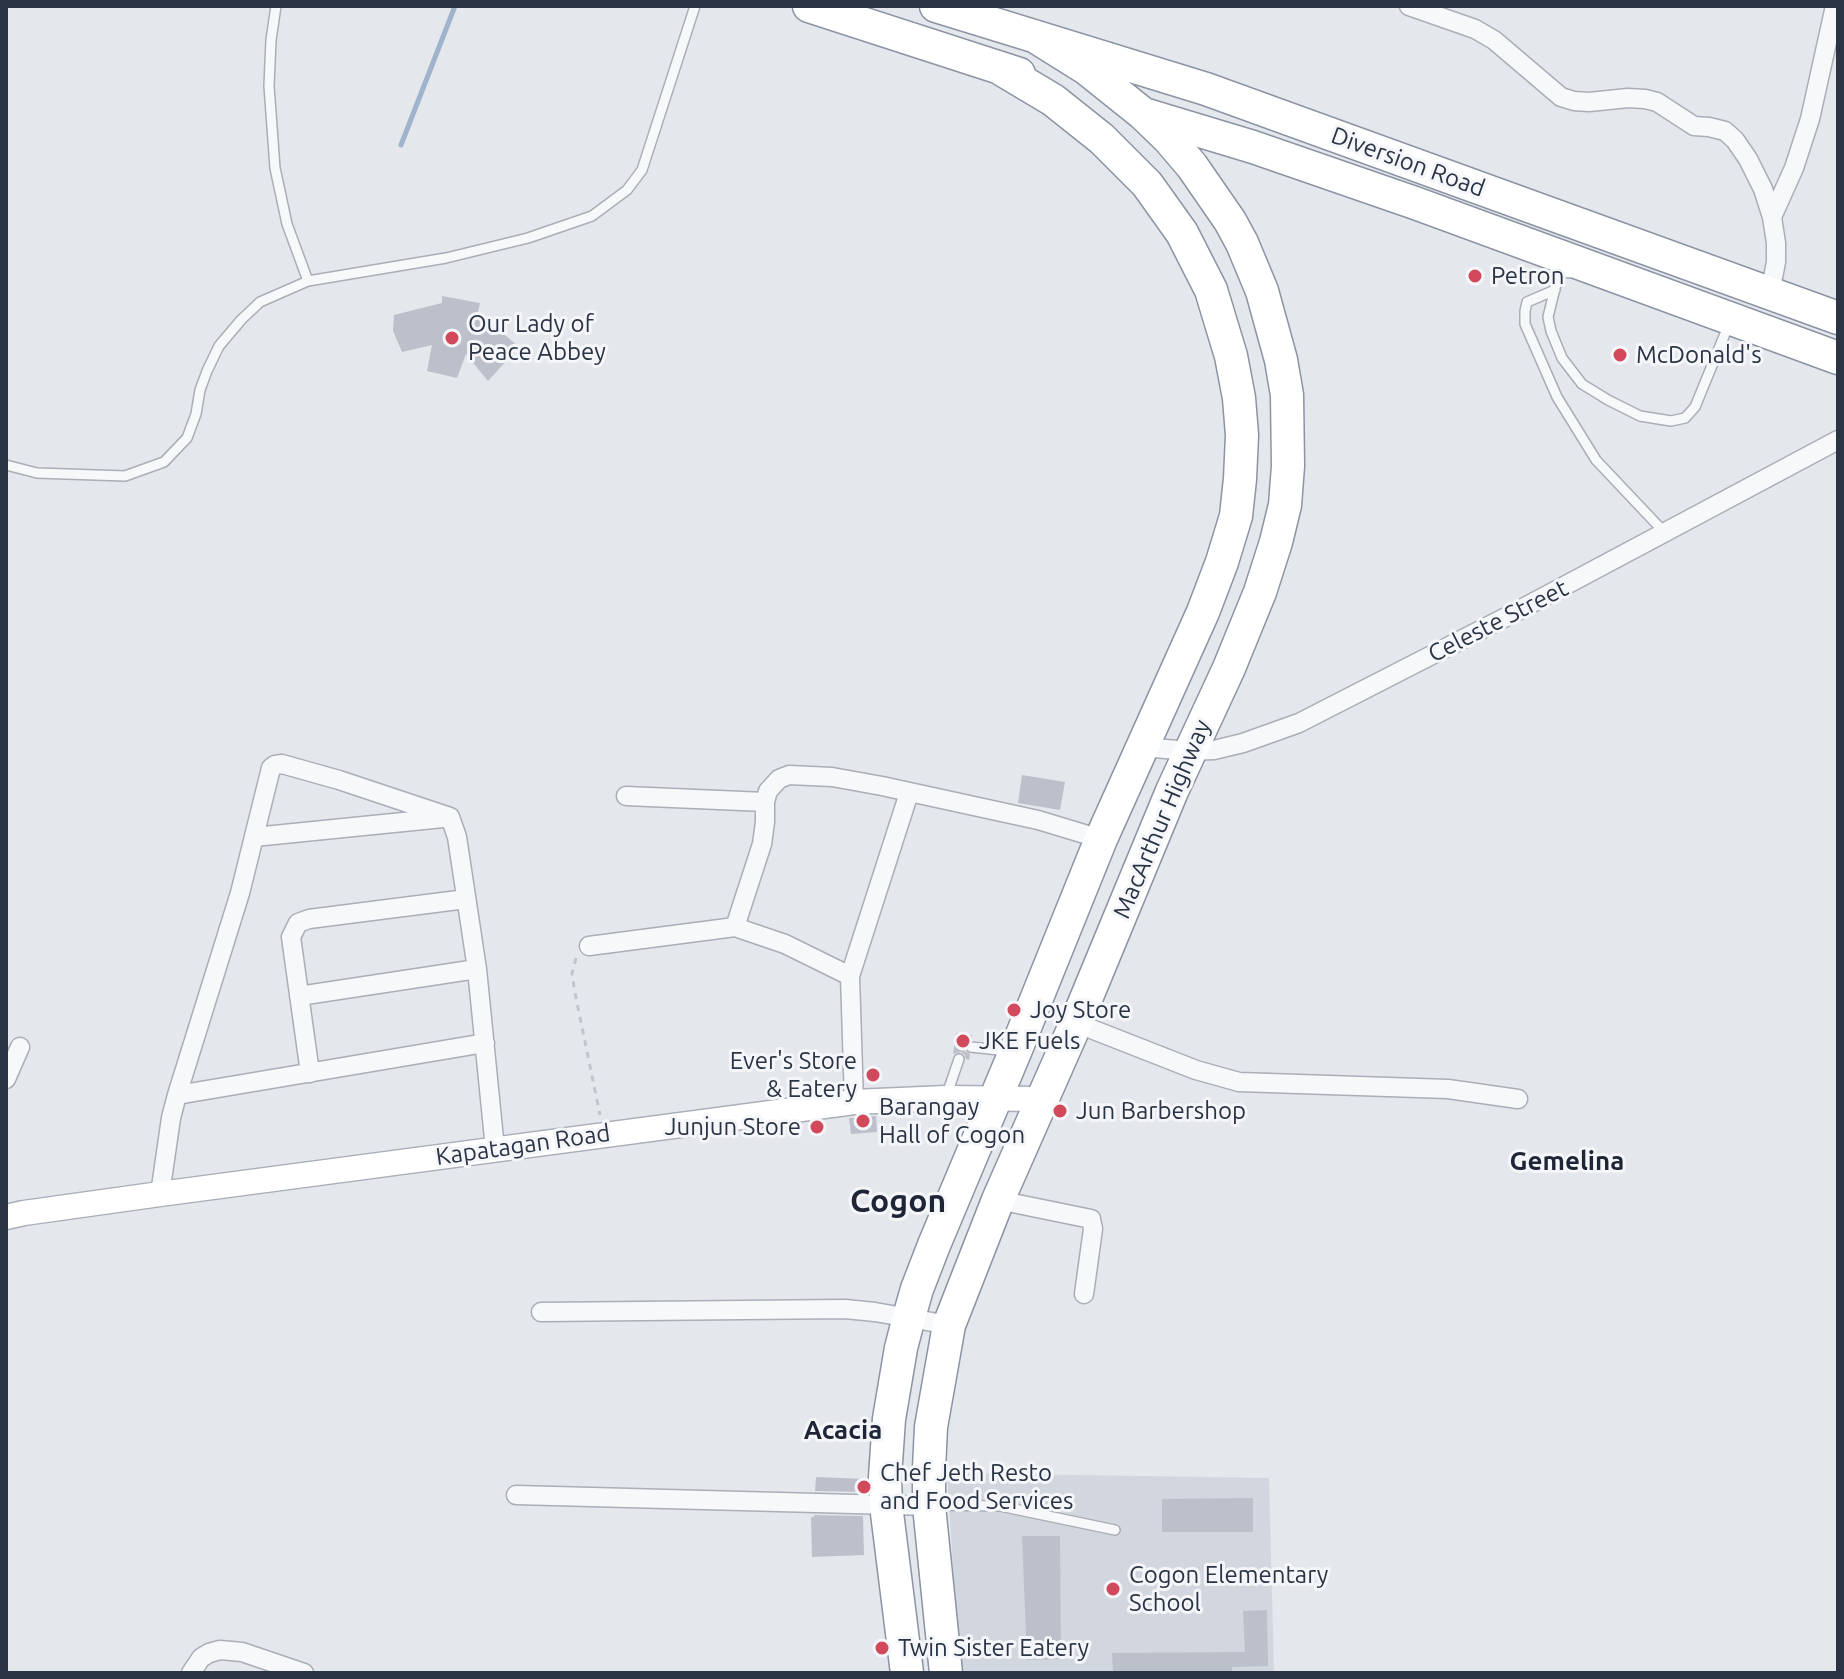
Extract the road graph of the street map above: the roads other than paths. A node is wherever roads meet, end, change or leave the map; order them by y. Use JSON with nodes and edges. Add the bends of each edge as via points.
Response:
{"nodes":[{"id":1,"x":276,"y":6,"type":"edge"},
{"id":2,"x":695,"y":6,"type":"edge"},
{"id":3,"x":809,"y":6,"type":"edge"},
{"id":4,"x":936,"y":6,"type":"edge"},
{"id":5,"x":1409,"y":6,"type":"edge"},
{"id":6,"x":1835,"y":6,"type":"edge"},
{"id":7,"x":1039,"y":39,"type":"junction"},
{"id":8,"x":1001,"y":69,"type":"junction"},
{"id":9,"x":1142,"y":113,"type":"junction"},
{"id":10,"x":1253,"y":147,"type":"junction"},
{"id":11,"x":1218,"y":201,"type":"junction"},
{"id":12,"x":1772,"y":217,"type":"junction"},
{"id":13,"x":1606,"y":273,"type":"junction"},
{"id":14,"x":308,"y":281,"type":"junction"},
{"id":15,"x":1555,"y":290,"type":"junction"},
{"id":16,"x":1770,"y":293,"type":"junction"},
{"id":17,"x":1731,"y":318,"type":"junction"},
{"id":18,"x":1838,"y":318,"type":"edge"},
{"id":19,"x":1838,"y":358,"type":"edge"},
{"id":20,"x":1838,"y":440,"type":"edge"},
{"id":21,"x":6,"y":465,"type":"edge"},
{"id":22,"x":1665,"y":533,"type":"junction"},
{"id":23,"x":1141,"y":747,"type":"junction"},
{"id":24,"x":1190,"y":751,"type":"junction"},
{"id":25,"x":909,"y":793,"type":"junction"},
{"id":26,"x":626,"y":796,"type":"dead end"},
{"id":27,"x":765,"y":802,"type":"junction"},
{"id":28,"x":450,"y":817,"type":"junction"},
{"id":29,"x":254,"y":837,"type":"junction"},
{"id":30,"x":1101,"y":839,"type":"junction"},
{"id":31,"x":466,"y":899,"type":"junction"},
{"id":32,"x":735,"y":927,"type":"junction"},
{"id":33,"x":589,"y":946,"type":"road end"},
{"id":34,"x":477,"y":969,"type":"junction"},
{"id":35,"x":850,"y":976,"type":"junction"},
{"id":36,"x":299,"y":996,"type":"junction"},
{"id":37,"x":1076,"y":1023,"type":"junction"},
{"id":38,"x":485,"y":1043,"type":"junction"},
{"id":39,"x":20,"y":1047,"type":"dead end"},
{"id":40,"x":971,"y":1047,"type":"dead end"},
{"id":41,"x":1015,"y":1052,"type":"junction"},
{"id":42,"x":959,"y":1059,"type":"dead end"},
{"id":43,"x":310,"y":1073,"type":"junction"},
{"id":44,"x":6,"y":1079,"type":"edge"},
{"id":45,"x":177,"y":1095,"type":"junction"},
{"id":46,"x":946,"y":1098,"type":"junction"},
{"id":47,"x":994,"y":1098,"type":"junction"},
{"id":48,"x":1041,"y":1099,"type":"junction"},
{"id":49,"x":1518,"y":1099,"type":"dead end"},
{"id":50,"x":854,"y":1102,"type":"junction"},
{"id":51,"x":495,"y":1149,"type":"junction"},
{"id":52,"x":160,"y":1194,"type":"junction"},
{"id":53,"x":998,"y":1200,"type":"junction"},
{"id":54,"x":6,"y":1217,"type":"edge"},
{"id":55,"x":1084,"y":1294,"type":"dead end"},
{"id":56,"x":541,"y":1312,"type":"dead end"},
{"id":57,"x":909,"y":1317,"type":"junction"},
{"id":58,"x":949,"y":1325,"type":"junction"},
{"id":59,"x":516,"y":1495,"type":"dead end"},
{"id":60,"x":886,"y":1505,"type":"junction"},
{"id":61,"x":929,"y":1506,"type":"junction"},
{"id":62,"x":1115,"y":1530,"type":"dead end"},
{"id":63,"x":191,"y":1673,"type":"edge"},
{"id":64,"x":304,"y":1673,"type":"edge"},
{"id":65,"x":907,"y":1673,"type":"edge"},
{"id":66,"x":946,"y":1673,"type":"edge"}],
"edges":[{"from":1,"to":14,"type":"lane","via":[[269,86],[275,168],[287,224]]},
{"from":2,"to":14,"type":"lane","via":[[642,170],[627,190],[592,216],[446,258]]},
{"from":3,"to":8,"type":"highway"},
{"from":4,"to":7,"type":"highway","name":"Diversion Road"},
{"from":5,"to":12,"type":"street","via":[[1485,34],[1561,97],[1589,102],[1645,99],[1694,126],[1725,131],[1748,159]]},
{"from":6,"to":12,"type":"street","via":[[1810,119]]},
{"from":7,"to":9,"type":"highway","name":"MacArthur Highway"},
{"from":7,"to":16,"type":"highway","name":"Diversion Road","via":[[1206,89]]},
{"from":8,"to":9,"type":"highway","name":"Diversion Road"},
{"from":8,"to":23,"type":"highway","name":"MacArthur Highway","via":[[1078,119],[1147,184],[1195,255],[1231,356],[1242,435],[1236,516],[1203,612]]},
{"from":9,"to":10,"type":"highway","name":"Diversion Road"},
{"from":9,"to":11,"type":"highway","name":"MacArthur Highway"},
{"from":10,"to":11,"type":"highway","via":[[1224,154],[1213,165],[1211,181]]},
{"from":10,"to":13,"type":"highway","name":"Diversion Road"},
{"from":11,"to":24,"type":"highway","name":"MacArthur Highway","via":[[1251,262],[1272,323],[1287,395],[1288,466],[1285,505],[1260,592]]},
{"from":12,"to":16,"type":"street","via":[[1776,262]]},
{"from":13,"to":15,"type":"lane","via":[[1559,272]]},
{"from":13,"to":17,"type":"highway","name":"Diversion Road"},
{"from":14,"to":21,"type":"lane","via":[[260,302],[219,346],[187,438],[164,462],[125,476],[37,473]]},
{"from":15,"to":17,"type":"lane","via":[[1548,317],[1551,331],[1562,358],[1582,384],[1640,416],[1671,421],[1685,418],[1695,407]]},
{"from":15,"to":22,"type":"lane","via":[[1527,302],[1525,324],[1557,397],[1596,460]]},
{"from":16,"to":18,"type":"highway","name":"Diversion Road"},
{"from":17,"to":19,"type":"highway","name":"Diversion Road"},
{"from":20,"to":22,"type":"street","name":"Celeste Street"},
{"from":22,"to":24,"type":"street","name":"Celeste Street","via":[[1299,723],[1243,743]]},
{"from":23,"to":24,"type":"street","name":"Celeste Street"},
{"from":23,"to":30,"type":"highway","name":"MacArthur Highway"},
{"from":24,"to":37,"type":"highway","name":"MacArthur Highway"},
{"from":25,"to":27,"type":"street","via":[[832,777],[789,775],[768,791]]},
{"from":25,"to":30,"type":"street"},
{"from":25,"to":35,"type":"street"},
{"from":26,"to":27,"type":"street"},
{"from":27,"to":32,"type":"street","via":[[762,844]]},
{"from":28,"to":29,"type":"street"},
{"from":28,"to":29,"type":"street","via":[[282,764],[271,768]]},
{"from":28,"to":31,"type":"street"},
{"from":29,"to":45,"type":"street"},
{"from":30,"to":41,"type":"highway","name":"MacArthur Highway"},
{"from":31,"to":34,"type":"street"},
{"from":31,"to":36,"type":"street","via":[[298,923],[291,937]]},
{"from":32,"to":33,"type":"street"},
{"from":32,"to":35,"type":"street"},
{"from":34,"to":36,"type":"street"},
{"from":34,"to":38,"type":"street"},
{"from":35,"to":50,"type":"street"},
{"from":36,"to":43,"type":"street"},
{"from":37,"to":48,"type":"highway","name":"MacArthur Highway"},
{"from":37,"to":49,"type":"street","via":[[1239,1082],[1448,1089]]},
{"from":38,"to":43,"type":"street"},
{"from":38,"to":51,"type":"street"},
{"from":39,"to":44,"type":"street"},
{"from":40,"to":41,"type":"lane"},
{"from":41,"to":47,"type":"highway","name":"MacArthur Highway"},
{"from":42,"to":46,"type":"lane"},
{"from":43,"to":45,"type":"street"},
{"from":45,"to":52,"type":"street"},
{"from":46,"to":47,"type":"main road","name":"Kapatagan Road"},
{"from":46,"to":50,"type":"main road","name":"Kapatagan Road"},
{"from":47,"to":48,"type":"main road","name":"Kapatagan Road"},
{"from":47,"to":57,"type":"highway","name":"MacArthur Highway"},
{"from":48,"to":53,"type":"highway","name":"MacArthur Highway"},
{"from":50,"to":51,"type":"main road","name":"Kapatagan Road"},
{"from":51,"to":52,"type":"main road","name":"Kapatagan Road"},
{"from":52,"to":54,"type":"main road","name":"Kapatagan Road"},
{"from":53,"to":55,"type":"street","via":[[1091,1219]]},
{"from":53,"to":58,"type":"highway","name":"MacArthur Highway"},
{"from":56,"to":57,"type":"street","via":[[845,1309]]},
{"from":57,"to":58,"type":"street"},
{"from":57,"to":60,"type":"highway","name":"MacArthur Highway","via":[[889,1419]]},
{"from":58,"to":61,"type":"highway","name":"MacArthur Highway","via":[[931,1427]]},
{"from":59,"to":60,"type":"street"},
{"from":60,"to":61,"type":"street"},
{"from":60,"to":65,"type":"highway","name":"MacArthur Highway"},
{"from":61,"to":62,"type":"lane","via":[[1000,1506]]},
{"from":61,"to":66,"type":"highway","name":"MacArthur Highway"},
{"from":63,"to":64,"type":"street","via":[[201,1658],[220,1650]]}]}
